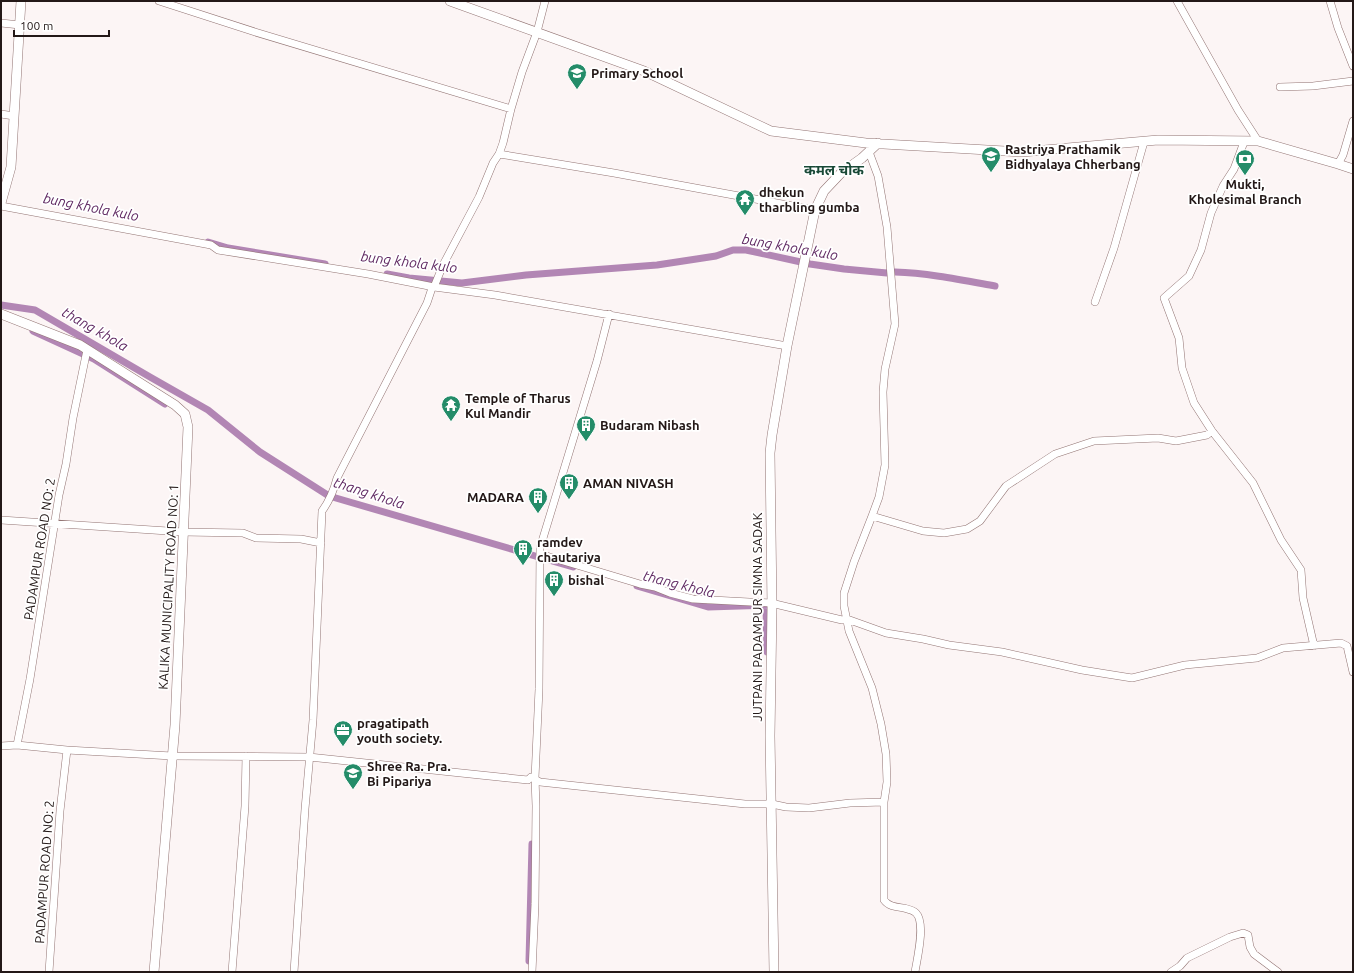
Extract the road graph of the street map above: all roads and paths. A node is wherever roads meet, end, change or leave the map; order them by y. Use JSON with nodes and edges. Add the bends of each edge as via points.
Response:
{"nodes":[{"id":1,"x":21,"y":1,"type":"edge"},
{"id":2,"x":158,"y":1,"type":"edge"},
{"id":3,"x":450,"y":1,"type":"edge"},
{"id":4,"x":545,"y":1,"type":"edge"},
{"id":5,"x":1177,"y":1,"type":"edge"},
{"id":6,"x":1330,"y":1,"type":"edge"},
{"id":7,"x":1,"y":23,"type":"edge"},
{"id":8,"x":20,"y":25,"type":"junction"},
{"id":9,"x":537,"y":32,"type":"junction"},
{"id":10,"x":1353,"y":66,"type":"edge"},
{"id":11,"x":1353,"y":80,"type":"edge"},
{"id":12,"x":1280,"y":87,"type":"dead end"},
{"id":13,"x":510,"y":109,"type":"junction"},
{"id":14,"x":1,"y":114,"type":"edge"},
{"id":15,"x":14,"y":116,"type":"junction"},
{"id":16,"x":1353,"y":121,"type":"edge"},
{"id":17,"x":1258,"y":141,"type":"junction"},
{"id":18,"x":1144,"y":142,"type":"junction"},
{"id":19,"x":1244,"y":142,"type":"junction"},
{"id":20,"x":878,"y":144,"type":"junction"},
{"id":21,"x":869,"y":152,"type":"junction"},
{"id":22,"x":499,"y":154,"type":"junction"},
{"id":23,"x":1338,"y":164,"type":"junction"},
{"id":24,"x":1353,"y":169,"type":"edge"},
{"id":25,"x":1,"y":203,"type":"edge"},
{"id":26,"x":1,"y":206,"type":"edge"},
{"id":27,"x":815,"y":210,"type":"junction"},
{"id":28,"x":434,"y":286,"type":"junction"},
{"id":29,"x":1095,"y":302,"type":"dead end"},
{"id":30,"x":1,"y":314,"type":"edge"},
{"id":31,"x":609,"y":314,"type":"junction"},
{"id":32,"x":787,"y":346,"type":"junction"},
{"id":33,"x":86,"y":354,"type":"junction"},
{"id":34,"x":1212,"y":431,"type":"junction"},
{"id":35,"x":872,"y":516,"type":"junction"},
{"id":36,"x":1,"y":520,"type":"edge"},
{"id":37,"x":55,"y":524,"type":"junction"},
{"id":38,"x":183,"y":532,"type":"junction"},
{"id":39,"x":321,"y":543,"type":"junction"},
{"id":40,"x":540,"y":554,"type":"junction"},
{"id":41,"x":771,"y":603,"type":"junction"},
{"id":42,"x":847,"y":619,"type":"junction"},
{"id":43,"x":1314,"y":646,"type":"junction"},
{"id":44,"x":1353,"y":672,"type":"edge"},
{"id":45,"x":17,"y":745,"type":"junction"},
{"id":46,"x":1,"y":746,"type":"edge"},
{"id":47,"x":67,"y":750,"type":"junction"},
{"id":48,"x":172,"y":756,"type":"junction"},
{"id":49,"x":246,"y":756,"type":"junction"},
{"id":50,"x":309,"y":757,"type":"junction"},
{"id":51,"x":533,"y":778,"type":"junction"},
{"id":52,"x":884,"y":802,"type":"junction"},
{"id":53,"x":768,"y":804,"type":"junction"},
{"id":54,"x":49,"y":972,"type":"edge"},
{"id":55,"x":154,"y":972,"type":"edge"},
{"id":56,"x":232,"y":972,"type":"edge"},
{"id":57,"x":294,"y":972,"type":"edge"},
{"id":58,"x":532,"y":972,"type":"edge"},
{"id":59,"x":774,"y":972,"type":"edge"},
{"id":60,"x":915,"y":972,"type":"edge"},
{"id":61,"x":1171,"y":972,"type":"edge"},
{"id":62,"x":1278,"y":972,"type":"edge"}],
"edges":[{"from":1,"to":8,"type":"street"},
{"from":2,"to":13,"type":"street"},
{"from":3,"to":9,"type":"street"},
{"from":4,"to":9,"type":"street"},
{"from":5,"to":17,"type":"street"},
{"from":6,"to":10,"type":"street"},
{"from":7,"to":8,"type":"street"},
{"from":8,"to":15,"type":"street"},
{"from":9,"to":13,"type":"street"},
{"from":9,"to":20,"type":"street","via":[[644,71],[771,131]]},
{"from":11,"to":12,"type":"street","via":[[1313,86]]},
{"from":13,"to":22,"type":"street"},
{"from":14,"to":15,"type":"street"},
{"from":15,"to":25,"type":"street","via":[[11,167]]},
{"from":16,"to":23,"type":"street"},
{"from":17,"to":19,"type":"street"},
{"from":17,"to":23,"type":"street"},
{"from":18,"to":19,"type":"street"},
{"from":18,"to":20,"type":"street","via":[[1022,152]]},
{"from":18,"to":29,"type":"street","via":[[1114,248]]},
{"from":19,"to":34,"type":"street","via":[[1211,213],[1201,250],[1189,276],[1164,298],[1179,338],[1182,368],[1194,403]]},
{"from":20,"to":21,"type":"street","name":"JUTPANI PADAMPUR SIMNA SADAK"},
{"from":21,"to":27,"type":"street","name":"JUTPANI PADAMPUR SIMNA SADAK","via":[[841,173],[824,192]]},
{"from":21,"to":35,"type":"street","via":[[878,176],[887,226],[895,324],[885,369],[883,392],[885,465],[879,497]]},
{"from":22,"to":27,"type":"street"},
{"from":22,"to":28,"type":"street","via":[[492,163],[479,197]]},
{"from":23,"to":24,"type":"street"},
{"from":26,"to":28,"type":"street","via":[[210,245],[218,250]]},
{"from":27,"to":32,"type":"street","name":"JUTPANI PADAMPUR SIMNA SADAK"},
{"from":28,"to":31,"type":"street"},
{"from":28,"to":39,"type":"street","via":[[322,511]]},
{"from":30,"to":33,"type":"street","name":"KALIKA MUNICIPALITY ROAD NO: 1","via":[[80,345]]},
{"from":31,"to":32,"type":"street"},
{"from":31,"to":40,"type":"street","via":[[543,534]]},
{"from":32,"to":41,"type":"street","name":"JUTPANI PADAMPUR SIMNA SADAK","via":[[770,453]]},
{"from":33,"to":37,"type":"street","name":"PADAMPUR ROAD NO: 2","via":[[72,418]]},
{"from":33,"to":38,"type":"street","name":"KALIKA MUNICIPALITY ROAD NO: 1","via":[[175,405],[185,414],[188,427]]},
{"from":34,"to":35,"type":"street","via":[[1207,435],[1176,441],[1158,438],[1094,441],[1055,454],[1006,486],[980,521],[967,529],[944,533],[923,531]]},
{"from":34,"to":43,"type":"street","via":[[1253,483],[1281,540],[1302,570],[1303,598]]},
{"from":35,"to":42,"type":"street","via":[[844,593]]},
{"from":36,"to":37,"type":"street"},
{"from":37,"to":38,"type":"street"},
{"from":37,"to":45,"type":"street","name":"PADAMPUR ROAD NO: 2"},
{"from":38,"to":39,"type":"street","via":[[243,533],[256,538],[301,539]]},
{"from":38,"to":48,"type":"street","name":"KALIKA MUNICIPALITY ROAD NO: 1"},
{"from":39,"to":50,"type":"street"},
{"from":40,"to":41,"type":"street","via":[[694,599]]},
{"from":40,"to":51,"type":"street","via":[[539,688]]},
{"from":41,"to":42,"type":"street","via":[[842,620]]},
{"from":41,"to":53,"type":"street","name":"JUTPANI PADAMPUR SIMNA SADAK"},
{"from":42,"to":43,"type":"street","via":[[886,632],[1132,678],[1185,665],[1257,658],[1283,648]]},
{"from":42,"to":52,"type":"street","via":[[872,688],[881,724],[886,754],[887,782]]},
{"from":43,"to":44,"type":"street","via":[[1341,643],[1347,646]]},
{"from":45,"to":46,"type":"street"},
{"from":45,"to":47,"type":"street"},
{"from":47,"to":48,"type":"street"},
{"from":47,"to":54,"type":"street","name":"PADAMPUR ROAD NO: 2","via":[[60,811]]},
{"from":48,"to":49,"type":"street"},
{"from":48,"to":55,"type":"street","name":"KALIKA MUNICIPALITY ROAD NO: 1"},
{"from":49,"to":50,"type":"street"},
{"from":49,"to":56,"type":"street","via":[[245,806]]},
{"from":50,"to":51,"type":"street","via":[[528,780]]},
{"from":50,"to":57,"type":"street"},
{"from":51,"to":53,"type":"street","via":[[540,782],[745,804]]},
{"from":51,"to":58,"type":"street","via":[[536,806]]},
{"from":52,"to":53,"type":"street","via":[[809,808]]},
{"from":52,"to":60,"type":"street","via":[[884,900],[887,904],[909,909],[916,913],[920,920],[920,943]]},
{"from":53,"to":59,"type":"street","name":"JUTPANI PADAMPUR SIMNA SADAK"},
{"from":61,"to":62,"type":"street","via":[[1187,958],[1230,937],[1243,934],[1248,935],[1254,954]]}]}
